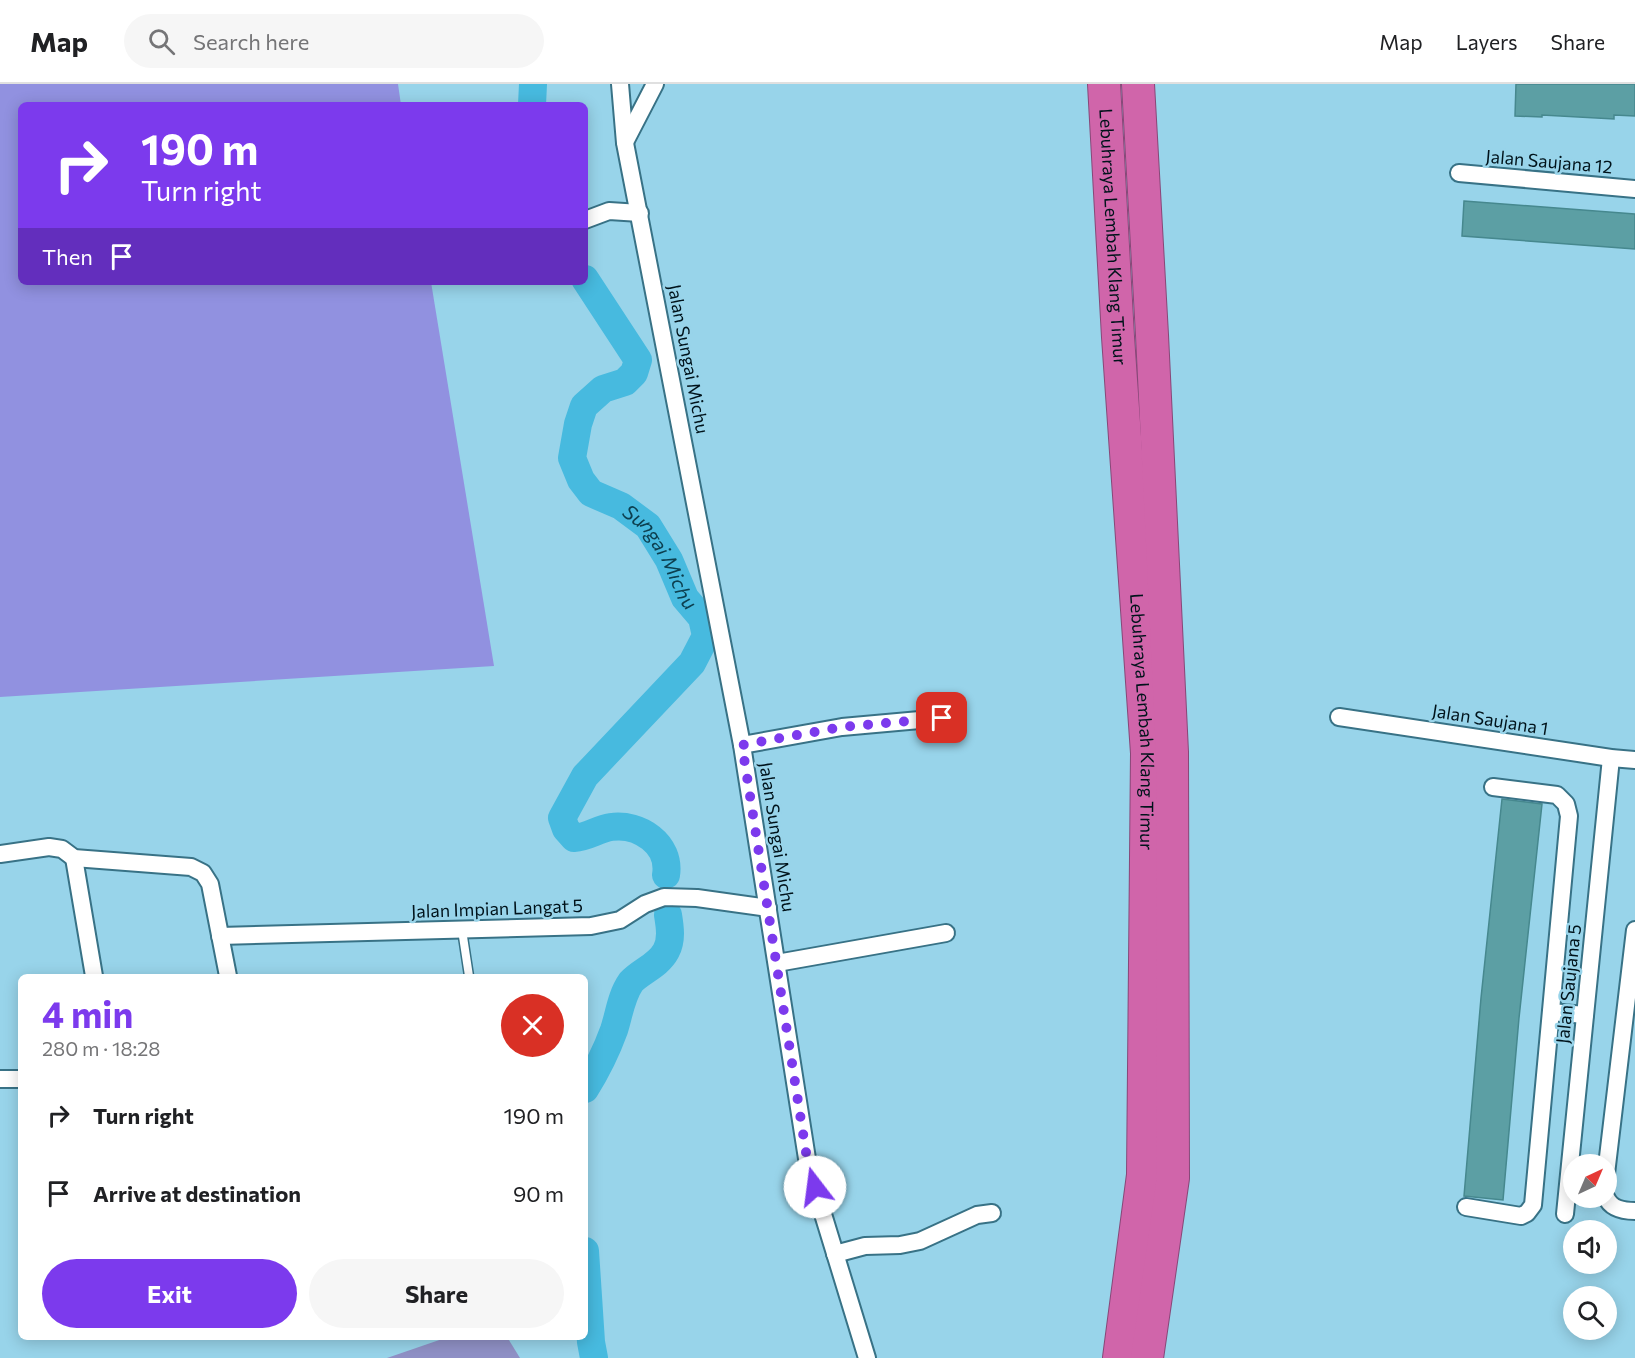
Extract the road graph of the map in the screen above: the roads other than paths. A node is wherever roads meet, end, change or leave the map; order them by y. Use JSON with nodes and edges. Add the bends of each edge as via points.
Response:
{"nodes":[{"id":1,"x":620,"y":84,"type":"edge"},
{"id":2,"x":655,"y":84,"type":"edge"},
{"id":3,"x":1104,"y":84,"type":"edge"},
{"id":4,"x":1138,"y":84,"type":"edge"},
{"id":5,"x":625,"y":143,"type":"junction"},
{"id":6,"x":1459,"y":173,"type":"dead end"},
{"id":7,"x":1635,"y":189,"type":"edge"},
{"id":8,"x":640,"y":213,"type":"junction"},
{"id":9,"x":588,"y":219,"type":"edge"},
{"id":10,"x":1339,"y":717,"type":"dead end"},
{"id":11,"x":942,"y":718,"type":"dead end"},
{"id":12,"x":742,"y":745,"type":"junction"},
{"id":13,"x":1611,"y":758,"type":"junction"},
{"id":14,"x":1635,"y":760,"type":"edge"},
{"id":15,"x":1493,"y":787,"type":"dead end"},
{"id":16,"x":0,"y":854,"type":"edge"},
{"id":17,"x":74,"y":858,"type":"junction"},
{"id":18,"x":768,"y":908,"type":"junction"},
{"id":19,"x":462,"y":930,"type":"junction"},
{"id":20,"x":1635,"y":930,"type":"edge"},
{"id":21,"x":946,"y":933,"type":"dead end"},
{"id":22,"x":220,"y":936,"type":"junction"},
{"id":23,"x":777,"y":963,"type":"junction"},
{"id":24,"x":94,"y":974,"type":"edge"},
{"id":25,"x":228,"y":974,"type":"edge"},
{"id":26,"x":469,"y":974,"type":"edge"},
{"id":27,"x":1551,"y":1012,"type":"junction"},
{"id":28,"x":1585,"y":1015,"type":"junction"},
{"id":29,"x":0,"y":1079,"type":"edge"},
{"id":30,"x":18,"y":1079,"type":"edge"},
{"id":31,"x":1608,"y":1154,"type":"edge"},
{"id":32,"x":1466,"y":1207,"type":"dead end"},
{"id":33,"x":1615,"y":1208,"type":"edge"},
{"id":34,"x":1635,"y":1211,"type":"edge"},
{"id":35,"x":993,"y":1213,"type":"dead end"},
{"id":36,"x":1565,"y":1214,"type":"dead end"},
{"id":37,"x":835,"y":1254,"type":"junction"},
{"id":38,"x":867,"y":1358,"type":"edge"},
{"id":39,"x":1119,"y":1358,"type":"edge"},
{"id":40,"x":1148,"y":1358,"type":"edge"}],
"edges":[{"from":1,"to":5,"type":"street","name":"Jalan Sungai Michu"},
{"from":2,"to":5,"type":"street"},
{"from":3,"to":39,"type":"highway","name":"Lebuhraya Lembah Klang Timur","via":[[1147,753],[1143,1175]]},
{"from":4,"to":40,"type":"highway","name":"Lebuhraya Lembah Klang Timur","via":[[1172,752],[1173,1178]]},
{"from":5,"to":8,"type":"street","name":"Jalan Sungai Michu"},
{"from":6,"to":7,"type":"street","name":"Jalan Saujana 12"},
{"from":8,"to":9,"type":"street","via":[[609,211]]},
{"from":8,"to":12,"type":"street","name":"Jalan Sungai Michu"},
{"from":10,"to":13,"type":"street","name":"Jalan Saujana 1"},
{"from":11,"to":12,"type":"street","via":[[842,727]]},
{"from":12,"to":18,"type":"street","name":"Jalan Sungai Michu"},
{"from":13,"to":14,"type":"street","name":"Jalan Saujana 1"},
{"from":13,"to":28,"type":"street","name":"Jalan Saujana 5"},
{"from":15,"to":27,"type":"street","via":[[1557,795],[1566,804],[1569,816]]},
{"from":16,"to":17,"type":"street","via":[[49,847],[62,849]]},
{"from":17,"to":22,"type":"street","via":[[191,867],[203,873],[210,884]]},
{"from":17,"to":24,"type":"street"},
{"from":18,"to":19,"type":"street","name":"Jalan Impian Langat 5","via":[[664,897],[620,920],[591,926]]},
{"from":18,"to":23,"type":"street","name":"Jalan Sungai Michu"},
{"from":19,"to":22,"type":"street","name":"Jalan Impian Langat 5"},
{"from":19,"to":26,"type":"lane"},
{"from":20,"to":31,"type":"street"},
{"from":21,"to":23,"type":"street"},
{"from":22,"to":25,"type":"street"},
{"from":23,"to":37,"type":"street","name":"Jalan Sungai Michu","via":[[808,1165]]},
{"from":27,"to":28,"type":"street"},
{"from":27,"to":32,"type":"street","via":[[1533,1205],[1521,1216]]},
{"from":28,"to":36,"type":"street","name":"Jalan Saujana 5"},
{"from":29,"to":30,"type":"street"},
{"from":33,"to":34,"type":"street"},
{"from":35,"to":37,"type":"street","via":[[977,1215],[920,1241],[865,1246]]},
{"from":37,"to":38,"type":"street","name":"Jalan Sungai Michu"}]}
